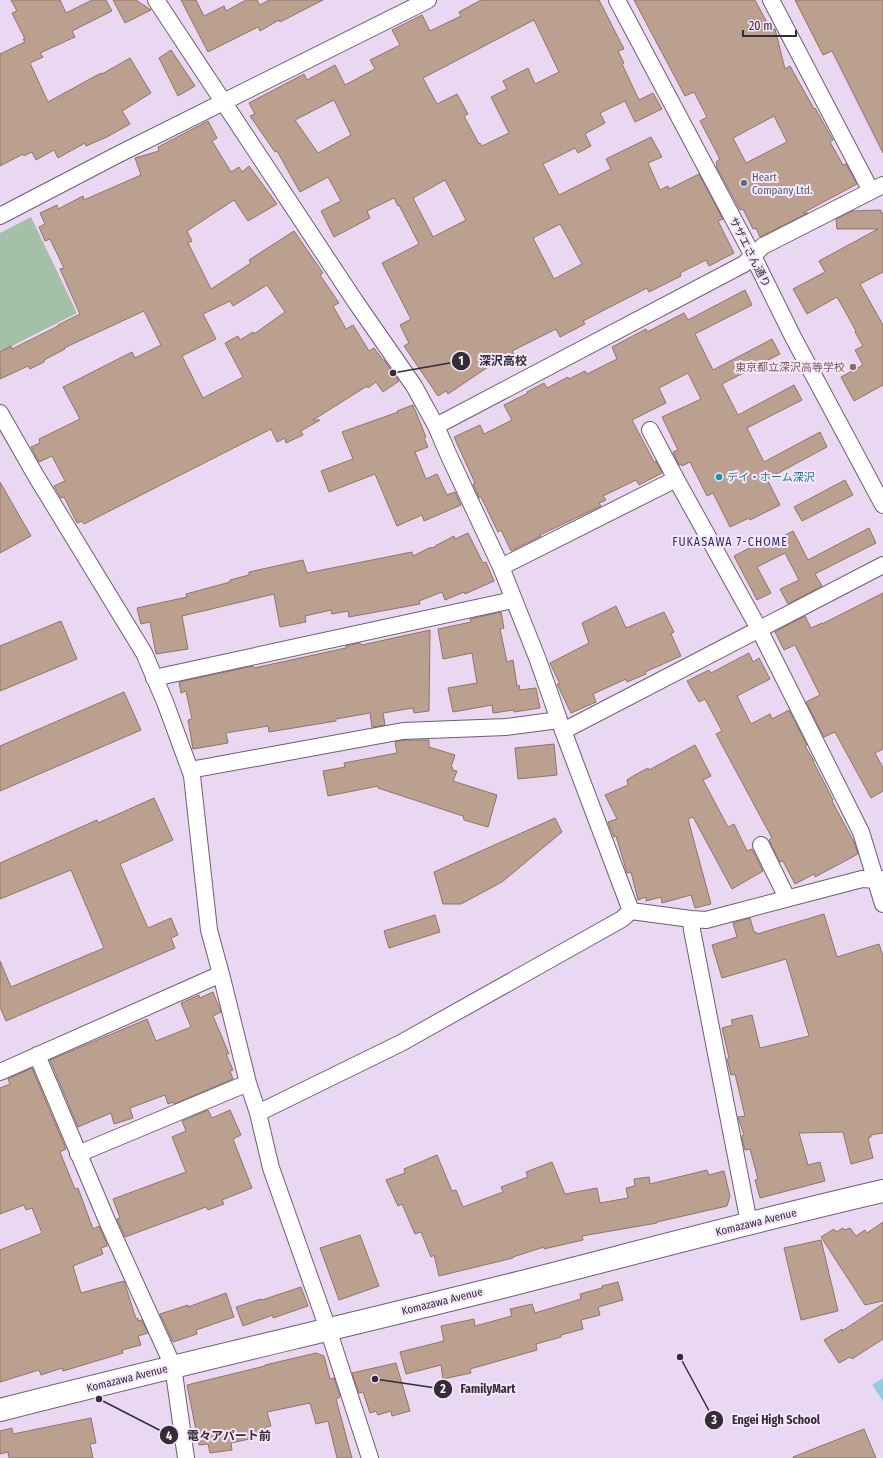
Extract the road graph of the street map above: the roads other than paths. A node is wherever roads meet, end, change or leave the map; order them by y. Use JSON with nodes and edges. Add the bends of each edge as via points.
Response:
{"nodes":[{"id":1,"x":156,"y":0,"type":"edge"},
{"id":2,"x":428,"y":0,"type":"edge"},
{"id":3,"x":617,"y":0,"type":"edge"},
{"id":4,"x":771,"y":0,"type":"edge"},
{"id":5,"x":223,"y":102,"type":"junction"},
{"id":6,"x":877,"y":188,"type":"edge"},
{"id":7,"x":0,"y":216,"type":"edge"},
{"id":8,"x":753,"y":256,"type":"junction"},
{"id":9,"x":0,"y":413,"type":"edge"},
{"id":10,"x":436,"y":426,"type":"junction"},
{"id":11,"x":650,"y":430,"type":"dead end"},
{"id":12,"x":676,"y":479,"type":"junction"},
{"id":13,"x":883,"y":505,"type":"edge"},
{"id":14,"x":883,"y":565,"type":"edge"},
{"id":15,"x":501,"y":567,"type":"junction"},
{"id":16,"x":513,"y":600,"type":"junction"},
{"id":17,"x":759,"y":630,"type":"junction"},
{"id":18,"x":154,"y":678,"type":"junction"},
{"id":19,"x":561,"y":726,"type":"junction"},
{"id":20,"x":190,"y":770,"type":"junction"},
{"id":21,"x":761,"y":845,"type":"dead end"},
{"id":22,"x":880,"y":880,"type":"edge"},
{"id":23,"x":787,"y":898,"type":"junction"},
{"id":24,"x":883,"y":904,"type":"edge"},
{"id":25,"x":631,"y":911,"type":"junction"},
{"id":26,"x":691,"y":919,"type":"junction"},
{"id":27,"x":221,"y":974,"type":"junction"},
{"id":28,"x":37,"y":1055,"type":"junction"},
{"id":29,"x":0,"y":1072,"type":"edge"},
{"id":30,"x":248,"y":1083,"type":"junction"},
{"id":31,"x":258,"y":1113,"type":"junction"},
{"id":32,"x":78,"y":1154,"type":"junction"},
{"id":33,"x":883,"y":1191,"type":"edge"},
{"id":34,"x":749,"y":1223,"type":"junction"},
{"id":35,"x":328,"y":1329,"type":"junction"},
{"id":36,"x":173,"y":1366,"type":"junction"},
{"id":37,"x":0,"y":1410,"type":"edge"},
{"id":38,"x":186,"y":1458,"type":"edge"},
{"id":39,"x":370,"y":1458,"type":"edge"}],
"edges":[{"from":1,"to":5,"type":"street"},
{"from":2,"to":5,"type":"street"},
{"from":3,"to":8,"type":"street","name":"サザエさん通り"},
{"from":4,"to":6,"type":"street"},
{"from":5,"to":7,"type":"street"},
{"from":5,"to":10,"type":"street","via":[[414,386]]},
{"from":6,"to":8,"type":"street","via":[[762,246]]},
{"from":8,"to":10,"type":"street","via":[[744,264]]},
{"from":8,"to":13,"type":"street","name":"サザエさん通り","via":[[793,337]]},
{"from":9,"to":18,"type":"street","via":[[144,653]]},
{"from":10,"to":15,"type":"street"},
{"from":11,"to":12,"type":"street"},
{"from":12,"to":15,"type":"street"},
{"from":12,"to":17,"type":"street"},
{"from":14,"to":17,"type":"street"},
{"from":15,"to":16,"type":"street"},
{"from":16,"to":18,"type":"street"},
{"from":16,"to":19,"type":"street","via":[[538,660]]},
{"from":17,"to":19,"type":"street"},
{"from":17,"to":22,"type":"street","via":[[861,832]]},
{"from":18,"to":20,"type":"street"},
{"from":19,"to":20,"type":"street","via":[[403,731]]},
{"from":19,"to":25,"type":"street"},
{"from":20,"to":27,"type":"street","via":[[209,930]]},
{"from":21,"to":23,"type":"street"},
{"from":22,"to":23,"type":"street","via":[[862,879]]},
{"from":22,"to":24,"type":"street"},
{"from":23,"to":26,"type":"street","via":[[706,920]]},
{"from":25,"to":26,"type":"street"},
{"from":25,"to":31,"type":"street","via":[[622,919],[401,1043]]},
{"from":26,"to":34,"type":"street"},
{"from":27,"to":28,"type":"street"},
{"from":27,"to":30,"type":"street"},
{"from":28,"to":29,"type":"street"},
{"from":28,"to":32,"type":"street"},
{"from":30,"to":31,"type":"street"},
{"from":30,"to":32,"type":"street"},
{"from":31,"to":35,"type":"street","via":[[271,1168]]},
{"from":32,"to":36,"type":"street"},
{"from":33,"to":34,"type":"main road","name":"Komazawa Avenue"},
{"from":34,"to":35,"type":"main road","name":"Komazawa Avenue"},
{"from":35,"to":36,"type":"main road","name":"Komazawa Avenue"},
{"from":35,"to":39,"type":"street"},
{"from":36,"to":37,"type":"main road","name":"Komazawa Avenue"},
{"from":36,"to":38,"type":"street"}]}
